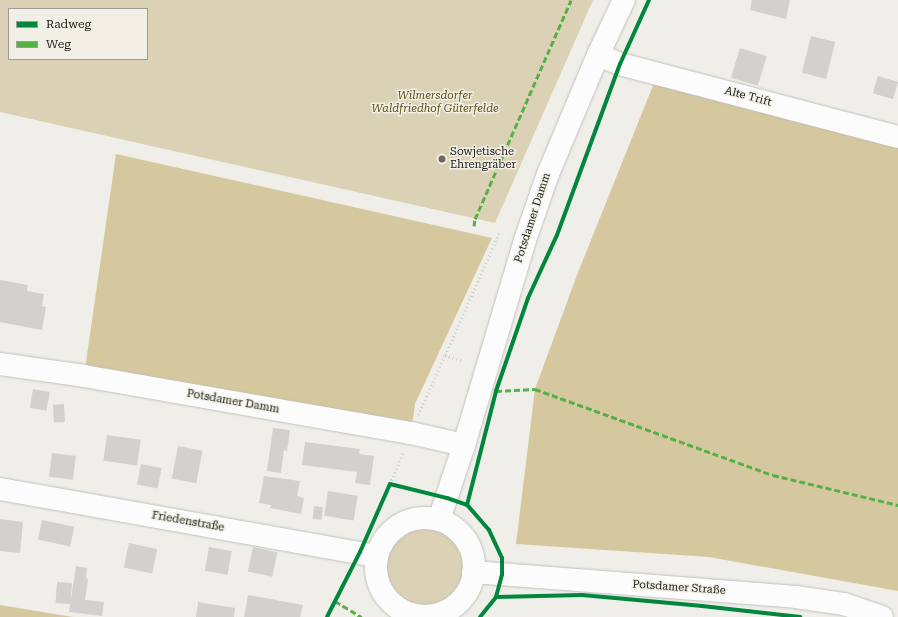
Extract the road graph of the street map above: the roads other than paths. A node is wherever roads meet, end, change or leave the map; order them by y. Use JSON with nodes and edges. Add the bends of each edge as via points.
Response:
{"nodes":[{"id":1,"x":624,"y":0,"type":"edge"},
{"id":2,"x":598,"y":55,"type":"junction"},
{"id":3,"x":898,"y":137,"type":"edge"},
{"id":4,"x":0,"y":364,"type":"edge"},
{"id":5,"x":464,"y":445,"type":"junction"},
{"id":6,"x":0,"y":489,"type":"edge"},
{"id":7,"x":439,"y":520,"type":"junction"},
{"id":8,"x":377,"y":556,"type":"junction"},
{"id":9,"x":474,"y":572,"type":"junction"},
{"id":10,"x":400,"y":614,"type":"edge"},
{"id":11,"x":882,"y":617,"type":"edge"}],
"edges":[{"from":1,"to":2,"type":"street","name":"Potsdamer Damm"},
{"from":2,"to":3,"type":"street","name":"Alte Trift","via":[[620,64]]},
{"from":2,"to":5,"type":"street","name":"Potsdamer Damm","via":[[556,152],[540,197]]},
{"from":4,"to":5,"type":"street","name":"Potsdamer Damm","via":[[84,376],[411,433]]},
{"from":5,"to":7,"type":"street","name":"Potsdamer Damm"},
{"from":6,"to":8,"type":"street","name":"Friedenstraße"},
{"from":7,"to":8,"type":"street","via":[[423,518],[407,521],[393,529]]},
{"from":7,"to":9,"type":"street","via":[[451,526],[465,540],[473,558]]},
{"from":8,"to":10,"type":"street","via":[[376,572],[380,588]]},
{"from":9,"to":10,"type":"street","via":[[469,587],[460,600],[448,610],[433,615]]},
{"from":9,"to":11,"type":"street","name":"Potsdamer Straße","via":[[796,597],[844,604]]}]}
